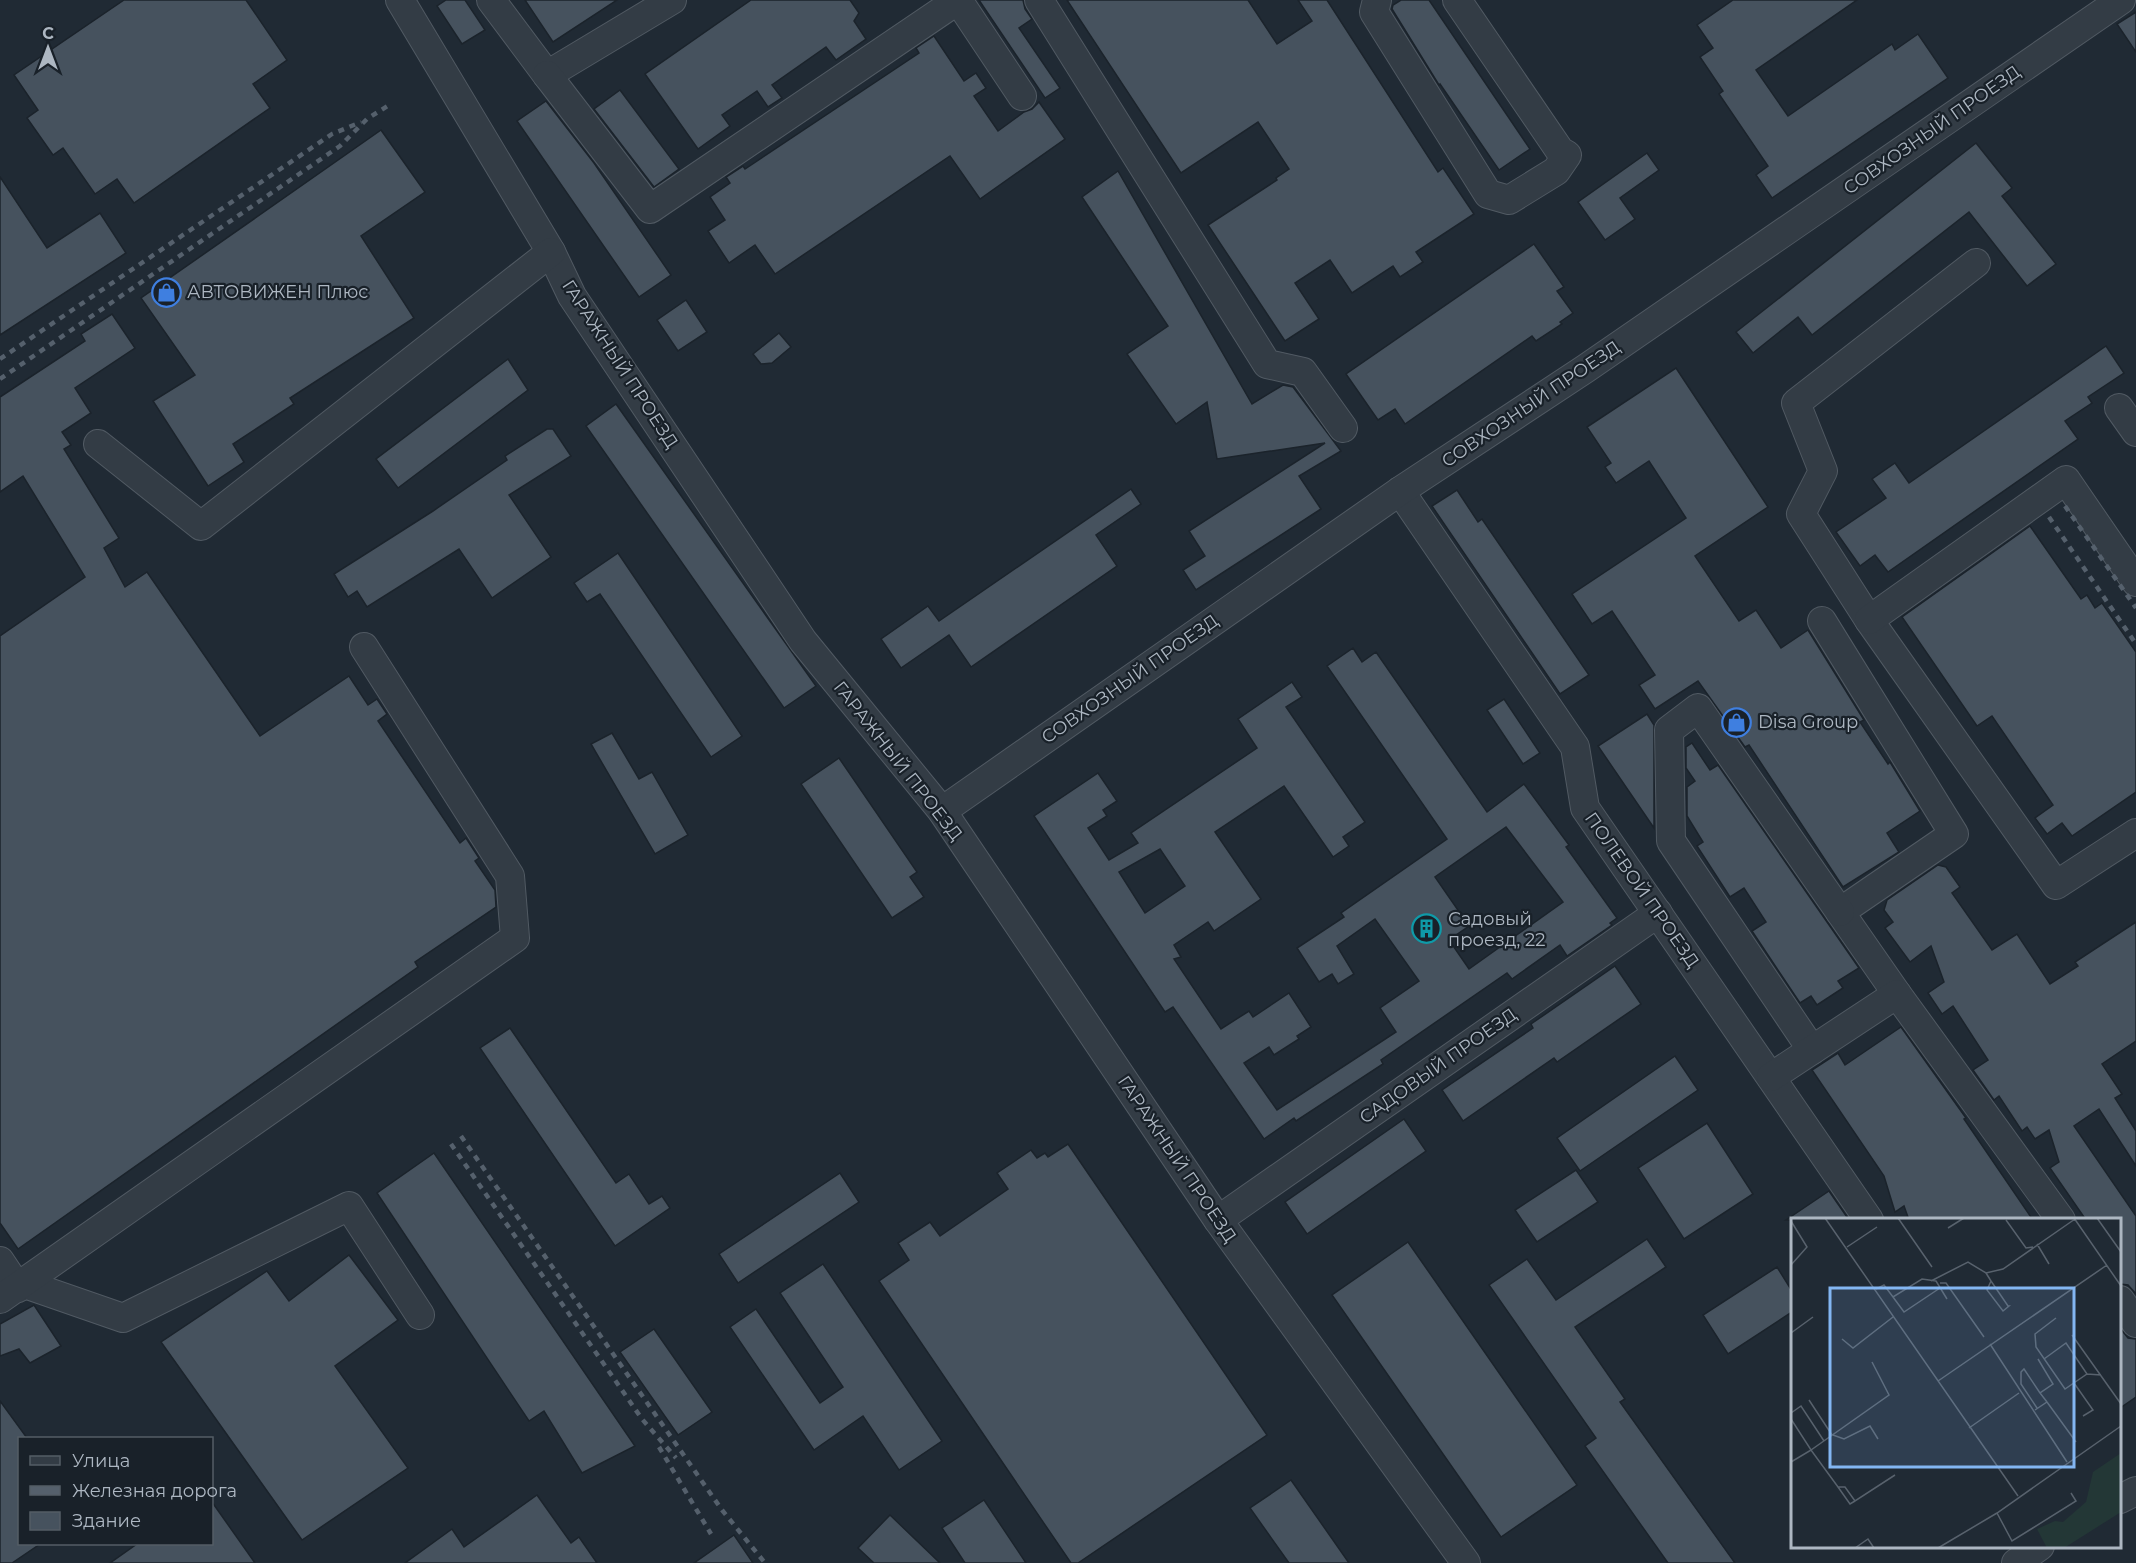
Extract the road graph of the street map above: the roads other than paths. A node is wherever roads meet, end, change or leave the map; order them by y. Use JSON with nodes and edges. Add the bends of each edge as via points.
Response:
{"nodes":[{"id":1,"x":491,"y":0,"type":"edge"},
{"id":2,"x":672,"y":0,"type":"edge"},
{"id":3,"x":1039,"y":0,"type":"edge"},
{"id":4,"x":1377,"y":0,"type":"edge"},
{"id":5,"x":1457,"y":0,"type":"edge"},
{"id":6,"x":2121,"y":0,"type":"edge"},
{"id":7,"x":403,"y":1,"type":"edge"},
{"id":8,"x":547,"y":75,"type":"junction"},
{"id":9,"x":1022,"y":96,"type":"dead end"},
{"id":10,"x":551,"y":252,"type":"junction"},
{"id":11,"x":1976,"y":263,"type":"dead end"},
{"id":12,"x":2119,"y":408,"type":"dead end"},
{"id":13,"x":1343,"y":428,"type":"dead end"},
{"id":14,"x":2136,"y":432,"type":"edge"},
{"id":15,"x":98,"y":444,"type":"dead end"},
{"id":16,"x":1400,"y":491,"type":"junction"},
{"id":17,"x":2136,"y":582,"type":"edge"},
{"id":18,"x":1869,"y":620,"type":"junction"},
{"id":19,"x":1822,"y":621,"type":"dead end"},
{"id":20,"x":364,"y":647,"type":"dead end"},
{"id":21,"x":942,"y":811,"type":"junction"},
{"id":22,"x":2136,"y":833,"type":"edge"},
{"id":23,"x":1840,"y":912,"type":"junction"},
{"id":24,"x":1658,"y":913,"type":"junction"},
{"id":25,"x":1897,"y":994,"type":"junction"},
{"id":26,"x":1812,"y":1050,"type":"junction"},
{"id":27,"x":1771,"y":1077,"type":"junction"},
{"id":28,"x":1868,"y":1218,"type":"edge"},
{"id":29,"x":2060,"y":1218,"type":"edge"},
{"id":30,"x":1218,"y":1220,"type":"junction"},
{"id":31,"x":0,"y":1261,"type":"edge"},
{"id":32,"x":14,"y":1290,"type":"edge"},
{"id":33,"x":2121,"y":1301,"type":"edge"},
{"id":34,"x":420,"y":1315,"type":"dead end"},
{"id":35,"x":2136,"y":1323,"type":"edge"},
{"id":36,"x":2136,"y":1491,"type":"edge"},
{"id":37,"x":2121,"y":1498,"type":"edge"},
{"id":38,"x":2037,"y":1548,"type":"edge"},
{"id":39,"x":1466,"y":1563,"type":"edge"},
{"id":40,"x":2016,"y":1563,"type":"edge"}],
"edges":[{"from":1,"to":8,"type":"street"},
{"from":2,"to":8,"type":"street"},
{"from":3,"to":13,"type":"street","via":[[1268,364],[1303,372]]},
{"from":4,"to":5,"type":"street","via":[[1374,12],[1488,194],[1509,200],[1556,171],[1567,154],[1560,151]]},
{"from":6,"to":16,"type":"street","name":"СОВХОЗНЫЙ ПРОЕЗД","via":[[1585,369]]},
{"from":7,"to":10,"type":"street","name":"ГАРАЖНЫЙ ПРОЕЗД"},
{"from":8,"to":9,"type":"street","via":[[650,209],[958,0]]},
{"from":10,"to":15,"type":"street","via":[[201,526]]},
{"from":10,"to":21,"type":"street","name":"ГАРАЖНЫЙ ПРОЕЗД","via":[[572,296],[803,641]]},
{"from":11,"to":18,"type":"street","via":[[1796,403],[1823,471],[1801,514]]},
{"from":12,"to":14,"type":"street"},
{"from":16,"to":21,"type":"street","name":"СОВХОЗНЫЙ ПРОЕЗД"},
{"from":16,"to":24,"type":"street","name":"ПОЛЕВОЙ ПРОЕЗД","via":[[1575,747],[1585,808]]},
{"from":17,"to":18,"type":"street","via":[[2066,480]]},
{"from":18,"to":22,"type":"street","via":[[2056,885]]},
{"from":19,"to":23,"type":"street","via":[[1954,834]]},
{"from":20,"to":32,"type":"street","via":[[510,876],[515,938]]},
{"from":21,"to":30,"type":"street","name":"ГАРАЖНЫЙ ПРОЕЗД"},
{"from":23,"to":25,"type":"street"},
{"from":23,"to":26,"type":"street","via":[[1698,708],[1669,730],[1671,841]]},
{"from":24,"to":27,"type":"street","name":"ПОЛЕВОЙ ПРОЕЗД"},
{"from":24,"to":30,"type":"street","name":"САДОВЫЙ ПРОЕЗД"},
{"from":25,"to":26,"type":"street"},
{"from":25,"to":29,"type":"street"},
{"from":26,"to":27,"type":"street"},
{"from":27,"to":28,"type":"street","name":"ПОЛЕВОЙ ПРОЕЗД"},
{"from":30,"to":39,"type":"street","name":"ГАРАЖНЫЙ ПРОЕЗД"},
{"from":31,"to":32,"type":"street"},
{"from":32,"to":34,"type":"street","via":[[123,1318],[349,1206]]},
{"from":33,"to":35,"type":"street"},
{"from":36,"to":37,"type":"street"},
{"from":38,"to":40,"type":"street"}]}
